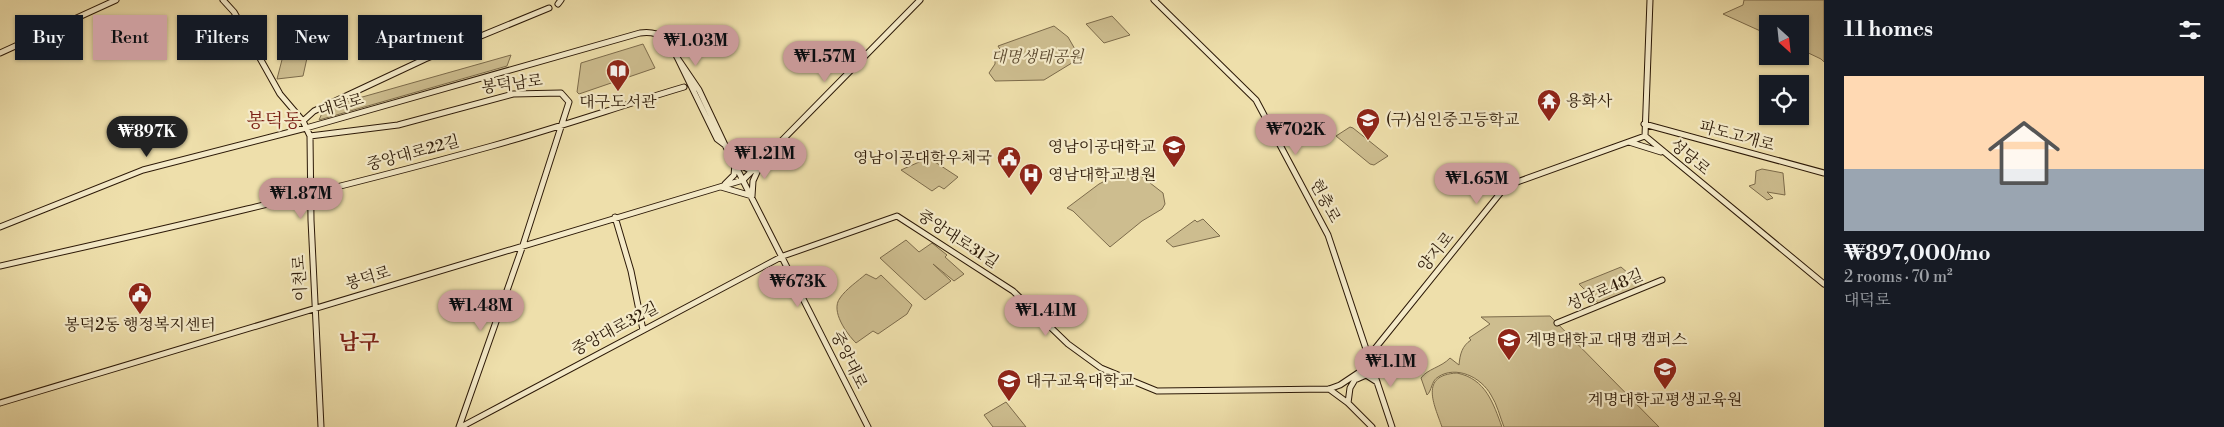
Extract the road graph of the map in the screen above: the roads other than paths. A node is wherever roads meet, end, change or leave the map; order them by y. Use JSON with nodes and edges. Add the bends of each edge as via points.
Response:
{"nodes":[{"id":1,"x":116,"y":0,"type":"edge"},
{"id":2,"x":223,"y":0,"type":"edge"},
{"id":3,"x":920,"y":0,"type":"edge"},
{"id":4,"x":1154,"y":0,"type":"edge"},
{"id":5,"x":1650,"y":0,"type":"edge"},
{"id":6,"x":549,"y":8,"type":"dead end"},
{"id":7,"x":663,"y":35,"type":"joint"},
{"id":8,"x":0,"y":53,"type":"edge"},
{"id":9,"x":684,"y":86,"type":"dead end"},
{"id":10,"x":303,"y":121,"type":"junction"},
{"id":11,"x":1644,"y":124,"type":"junction"},
{"id":12,"x":563,"y":126,"type":"junction"},
{"id":13,"x":306,"y":128,"type":"junction"},
{"id":14,"x":312,"y":136,"type":"junction"},
{"id":15,"x":1645,"y":136,"type":"junction"},
{"id":16,"x":1628,"y":142,"type":"junction"},
{"id":17,"x":1665,"y":153,"type":"junction"},
{"id":18,"x":762,"y":161,"type":"junction"},
{"id":19,"x":735,"y":163,"type":"junction"},
{"id":20,"x":756,"y":167,"type":"junction"},
{"id":21,"x":1824,"y":173,"type":"edge"},
{"id":22,"x":743,"y":180,"type":"junction"},
{"id":23,"x":719,"y":187,"type":"junction"},
{"id":24,"x":310,"y":193,"type":"junction"},
{"id":25,"x":752,"y":196,"type":"junction"},
{"id":26,"x":615,"y":217,"type":"junction"},
{"id":27,"x":0,"y":227,"type":"edge"},
{"id":28,"x":523,"y":245,"type":"junction"},
{"id":29,"x":783,"y":256,"type":"junction"},
{"id":30,"x":0,"y":266,"type":"edge"},
{"id":31,"x":1662,"y":280,"type":"dead end"},
{"id":32,"x":1824,"y":284,"type":"edge"},
{"id":33,"x":315,"y":308,"type":"junction"},
{"id":34,"x":1557,"y":323,"type":"dead end"},
{"id":35,"x":643,"y":330,"type":"junction"},
{"id":36,"x":1369,"y":356,"type":"junction"},
{"id":37,"x":1358,"y":373,"type":"junction"},
{"id":38,"x":1354,"y":381,"type":"junction"},
{"id":39,"x":1378,"y":382,"type":"junction"},
{"id":40,"x":1329,"y":389,"type":"junction"},
{"id":41,"x":0,"y":402,"type":"edge"},
{"id":42,"x":1348,"y":403,"type":"junction"},
{"id":43,"x":1390,"y":420,"type":"junction"},
{"id":44,"x":320,"y":427,"type":"edge"},
{"id":45,"x":460,"y":427,"type":"edge"},
{"id":46,"x":868,"y":427,"type":"edge"},
{"id":47,"x":1372,"y":427,"type":"edge"},
{"id":48,"x":1385,"y":427,"type":"edge"},
{"id":49,"x":1392,"y":427,"type":"edge"}],
"edges":[{"from":1,"to":8,"type":"street"},
{"from":2,"to":10,"type":"street","name":"이천로","via":[[234,12],[280,94]]},
{"from":3,"to":18,"type":"street"},
{"from":4,"to":36,"type":"street","name":"현충로","via":[[1256,100],[1328,235]]},
{"from":5,"to":11,"type":"street"},
{"from":6,"to":10,"type":"street","via":[[314,110]]},
{"from":7,"to":13,"type":"street","name":"대덕로","via":[[653,31],[640,33]]},
{"from":7,"to":19,"type":"street","name":"중앙대로","via":[[718,139]]},
{"from":9,"to":12,"type":"street","name":"중앙대로22길"},
{"from":10,"to":13,"type":"street","name":"이천로"},
{"from":11,"to":15,"type":"street"},
{"from":11,"to":21,"type":"street","name":"파도고개로"},
{"from":12,"to":14,"type":"street","name":"봉덕남로","via":[[569,102],[561,93],[546,91],[478,100],[434,116],[373,130]]},
{"from":12,"to":24,"type":"street","name":"중앙대로22길"},
{"from":12,"to":28,"type":"street","name":"봉덕남로"},
{"from":13,"to":14,"type":"street","name":"이천로"},
{"from":13,"to":27,"type":"street","name":"대덕로","via":[[143,170]]},
{"from":14,"to":24,"type":"street","name":"이천로"},
{"from":15,"to":16,"type":"street","name":"양지로"},
{"from":15,"to":17,"type":"street","name":"성당로"},
{"from":16,"to":17,"type":"street"},
{"from":16,"to":36,"type":"street","name":"양지로","via":[[1506,186]]},
{"from":17,"to":32,"type":"street","name":"성당로"},
{"from":18,"to":20,"type":"street"},
{"from":18,"to":25,"type":"street"},
{"from":19,"to":20,"type":"street","via":[[748,169]]},
{"from":19,"to":22,"type":"street","name":"중앙대로"},
{"from":19,"to":23,"type":"street","via":[[734,175]]},
{"from":20,"to":22,"type":"street"},
{"from":22,"to":23,"type":"street","name":"봉덕로"},
{"from":22,"to":25,"type":"street","name":"중앙대로"},
{"from":23,"to":25,"type":"street"},
{"from":23,"to":26,"type":"street","name":"봉덕로"},
{"from":24,"to":30,"type":"street","name":"중앙대로22길"},
{"from":24,"to":33,"type":"street","name":"이천로"},
{"from":25,"to":29,"type":"street","name":"중앙대로"},
{"from":26,"to":28,"type":"street","name":"봉덕로"},
{"from":26,"to":35,"type":"street","via":[[631,271]]},
{"from":28,"to":33,"type":"street","name":"봉덕로"},
{"from":28,"to":45,"type":"street","name":"봉덕남로"},
{"from":29,"to":35,"type":"street","name":"중앙대로32길"},
{"from":29,"to":40,"type":"street","name":"중앙대로31길","via":[[898,216],[1013,291],[1068,344],[1101,368],[1157,391]]},
{"from":29,"to":46,"type":"street","name":"중앙대로"},
{"from":31,"to":34,"type":"street","name":"성당로48길"},
{"from":33,"to":41,"type":"street","name":"봉덕로"},
{"from":33,"to":44,"type":"street","name":"이천로"},
{"from":35,"to":45,"type":"street","name":"중앙대로32길"},
{"from":36,"to":37,"type":"street","name":"중앙대로31길"},
{"from":36,"to":39,"type":"street","name":"현충로"},
{"from":37,"to":38,"type":"street","name":"중앙대로31길"},
{"from":37,"to":40,"type":"street","name":"중앙대로31길"},
{"from":38,"to":39,"type":"street","via":[[1366,375]]},
{"from":38,"to":42,"type":"street","name":"중앙대로31길","via":[[1348,393]]},
{"from":39,"to":43,"type":"street","name":"현충로"},
{"from":40,"to":42,"type":"street"},
{"from":42,"to":47,"type":"street"},
{"from":43,"to":48,"type":"street"},
{"from":43,"to":49,"type":"street","name":"현충로"}]}
